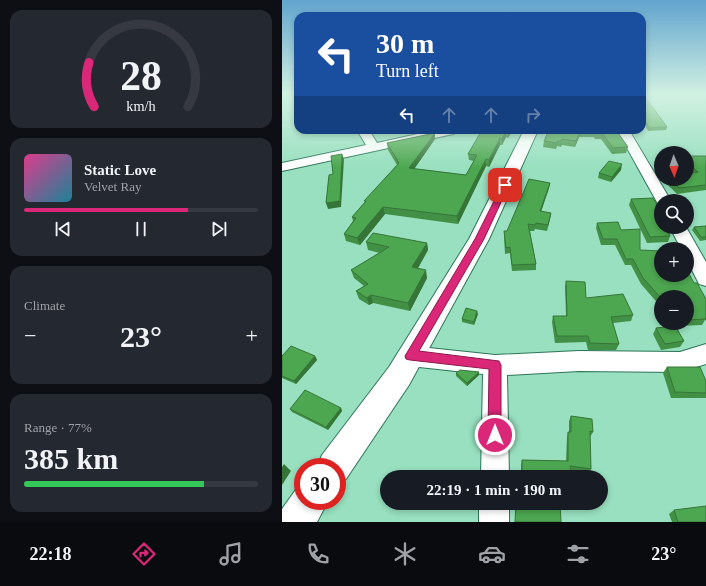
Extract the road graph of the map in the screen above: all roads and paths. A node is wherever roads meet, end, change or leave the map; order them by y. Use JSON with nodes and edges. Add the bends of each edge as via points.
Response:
{"nodes":[{"id":1,"x":365,"y":134,"type":"edge"},
{"id":2,"x":434,"y":134,"type":"edge"},
{"id":3,"x":529,"y":134,"type":"edge"},
{"id":4,"x":625,"y":134,"type":"edge"},
{"id":5,"x":373,"y":147,"type":"junction"},
{"id":6,"x":282,"y":167,"type":"edge"},
{"id":7,"x":659,"y":194,"type":"edge"},
{"id":8,"x":682,"y":234,"type":"edge"},
{"id":9,"x":706,"y":280,"type":"edge"},
{"id":10,"x":706,"y":354,"type":"edge"},
{"id":11,"x":410,"y":356,"type":"junction"},
{"id":12,"x":495,"y":365,"type":"junction"},
{"id":13,"x":340,"y":458,"type":"edge"},
{"id":14,"x":494,"y":470,"type":"edge"},
{"id":15,"x":304,"y":510,"type":"edge"},
{"id":16,"x":494,"y":510,"type":"edge"},
{"id":17,"x":295,"y":522,"type":"edge"},
{"id":18,"x":494,"y":522,"type":"edge"}],
"edges":[{"from":1,"to":5,"type":"street"},
{"from":2,"to":5,"type":"street"},
{"from":3,"to":11,"type":"highway","via":[[479,239]]},
{"from":4,"to":7,"type":"street"},
{"from":5,"to":6,"type":"street"},
{"from":8,"to":9,"type":"street"},
{"from":10,"to":12,"type":"street","via":[[680,362],[579,361]]},
{"from":11,"to":12,"type":"street"},
{"from":11,"to":13,"type":"highway","via":[[399,376]]},
{"from":12,"to":14,"type":"street"},
{"from":15,"to":17,"type":"highway"},
{"from":16,"to":18,"type":"street"}]}
